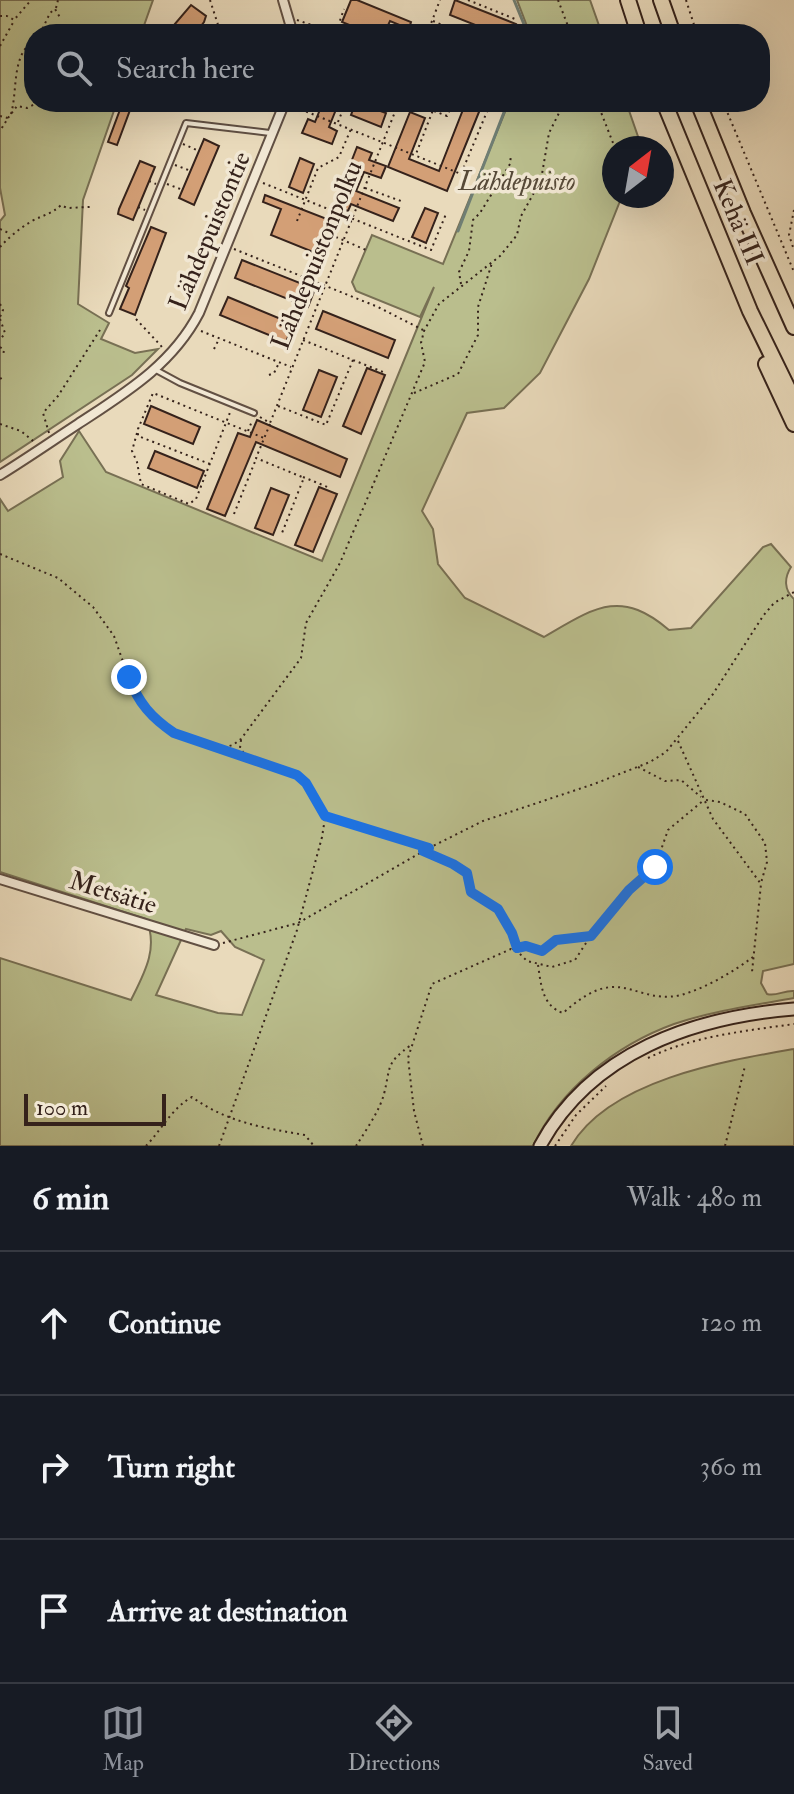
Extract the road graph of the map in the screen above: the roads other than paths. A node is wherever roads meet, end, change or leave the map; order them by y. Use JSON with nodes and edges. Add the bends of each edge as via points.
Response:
{"nodes":[{"id":1,"x":283,"y":0,"type":"edge"},
{"id":2,"x":621,"y":0,"type":"edge"},
{"id":3,"x":628,"y":0,"type":"edge"},
{"id":4,"x":661,"y":0,"type":"edge"},
{"id":5,"x":668,"y":0,"type":"edge"},
{"id":6,"x":290,"y":24,"type":"edge"},
{"id":7,"x":635,"y":24,"type":"edge"},
{"id":8,"x":636,"y":24,"type":"edge"},
{"id":9,"x":670,"y":24,"type":"edge"},
{"id":10,"x":671,"y":24,"type":"edge"},
{"id":11,"x":281,"y":112,"type":"edge"},
{"id":12,"x":668,"y":112,"type":"edge"},
{"id":13,"x":702,"y":112,"type":"edge"},
{"id":14,"x":272,"y":133,"type":"junction"},
{"id":15,"x":750,"y":311,"type":"junction"},
{"id":16,"x":109,"y":313,"type":"dead end"},
{"id":17,"x":794,"y":327,"type":"edge"},
{"id":18,"x":156,"y":370,"type":"junction"},
{"id":19,"x":794,"y":401,"type":"edge"},
{"id":20,"x":254,"y":413,"type":"road end"},
{"id":21,"x":794,"y":424,"type":"edge"},
{"id":22,"x":0,"y":475,"type":"edge"},
{"id":23,"x":0,"y":879,"type":"edge"},
{"id":24,"x":214,"y":945,"type":"road end"},
{"id":25,"x":794,"y":1009,"type":"edge"},
{"id":26,"x":540,"y":1146,"type":"edge"}],
"edges":[{"from":1,"to":6,"type":"street"},
{"from":2,"to":7,"type":"highway"},
{"from":3,"to":8,"type":"highway"},
{"from":4,"to":9,"type":"highway"},
{"from":5,"to":10,"type":"highway"},
{"from":11,"to":14,"type":"street","name":"Lähdepuistontie"},
{"from":12,"to":15,"type":"highway","name":"Kehä III"},
{"from":13,"to":17,"type":"highway","name":"Kehä III"},
{"from":14,"to":16,"type":"lane","via":[[186,123]]},
{"from":14,"to":18,"type":"street","name":"Lähdepuistontie","via":[[192,327]]},
{"from":15,"to":19,"type":"highway","name":"Kehä III"},
{"from":15,"to":21,"type":"highway","via":[[769,371]]},
{"from":18,"to":20,"type":"lane"},
{"from":18,"to":22,"type":"street","name":"Lähdepuistontie"},
{"from":23,"to":24,"type":"street","name":"Metsätie"},
{"from":25,"to":26,"type":"main road","via":[[754,1012],[647,1044],[583,1089]]}]}
